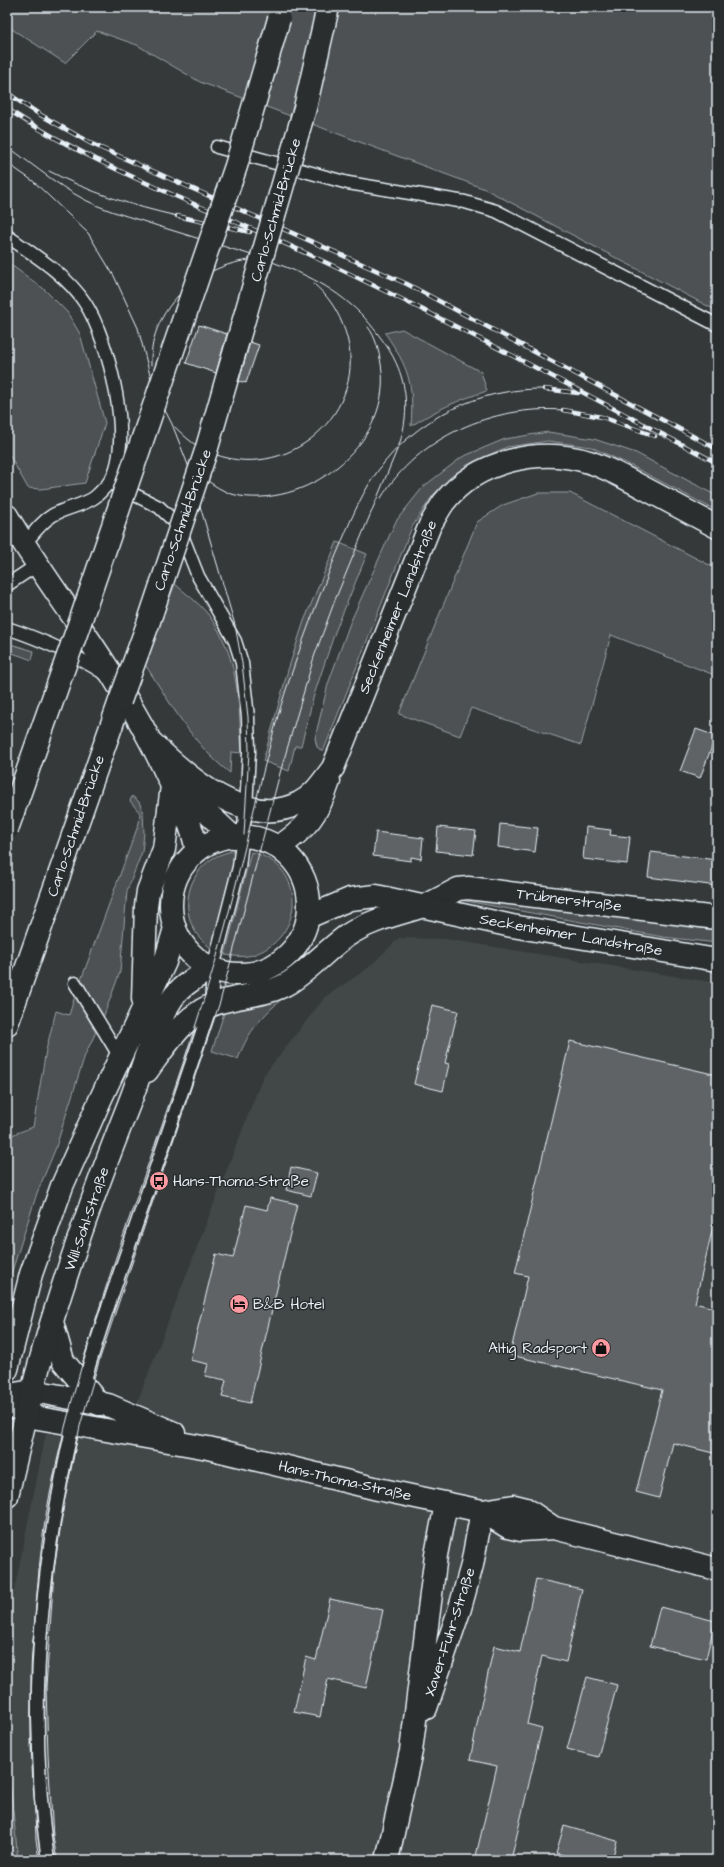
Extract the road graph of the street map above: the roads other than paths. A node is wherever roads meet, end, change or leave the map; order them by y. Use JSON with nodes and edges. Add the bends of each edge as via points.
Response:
{"nodes":[{"id":1,"x":328,"y":7,"type":"edge"},
{"id":2,"x":279,"y":19,"type":"dead end"},
{"id":3,"x":217,"y":147,"type":"dead end"},
{"id":4,"x":7,"y":236,"type":"edge"},
{"id":5,"x":717,"y":325,"type":"edge"},
{"id":6,"x":109,"y":482,"type":"junction"},
{"id":7,"x":7,"y":516,"type":"edge"},
{"id":8,"x":717,"y":527,"type":"edge"},
{"id":9,"x":24,"y":545,"type":"junction"},
{"id":10,"x":37,"y":565,"type":"junction"},
{"id":11,"x":7,"y":585,"type":"edge"},
{"id":12,"x":7,"y":628,"type":"edge"},
{"id":13,"x":115,"y":680,"type":"junction"},
{"id":14,"x":151,"y":742,"type":"junction"},
{"id":15,"x":169,"y":759,"type":"junction"},
{"id":16,"x":333,"y":768,"type":"junction"},
{"id":17,"x":172,"y":786,"type":"junction"},
{"id":18,"x":246,"y":808,"type":"junction"},
{"id":19,"x":7,"y":829,"type":"edge"},
{"id":20,"x":238,"y":836,"type":"junction"},
{"id":21,"x":278,"y":847,"type":"junction"},
{"id":22,"x":197,"y":851,"type":"junction"},
{"id":23,"x":425,"y":906,"type":"junction"},
{"id":24,"x":308,"y":917,"type":"junction"},
{"id":25,"x":717,"y":918,"type":"edge"},
{"id":26,"x":175,"y":928,"type":"junction"},
{"id":27,"x":717,"y":960,"type":"edge"},
{"id":28,"x":213,"y":968,"type":"junction"},
{"id":29,"x":74,"y":983,"type":"dead end"},
{"id":30,"x":211,"y":1005,"type":"junction"},
{"id":31,"x":142,"y":1011,"type":"junction"},
{"id":32,"x":7,"y":1024,"type":"edge"},
{"id":33,"x":120,"y":1057,"type":"junction"},
{"id":34,"x":137,"y":1084,"type":"junction"},
{"id":35,"x":52,"y":1322,"type":"junction"},
{"id":36,"x":7,"y":1369,"type":"edge"},
{"id":37,"x":33,"y":1391,"type":"junction"},
{"id":38,"x":7,"y":1395,"type":"edge"},
{"id":39,"x":87,"y":1396,"type":"junction"},
{"id":40,"x":7,"y":1401,"type":"edge"},
{"id":41,"x":27,"y":1416,"type":"junction"},
{"id":42,"x":73,"y":1425,"type":"junction"},
{"id":43,"x":208,"y":1448,"type":"junction"},
{"id":44,"x":7,"y":1496,"type":"edge"},
{"id":45,"x":446,"y":1504,"type":"junction"},
{"id":46,"x":482,"y":1512,"type":"junction"},
{"id":47,"x":717,"y":1569,"type":"edge"},
{"id":48,"x":411,"y":1751,"type":"junction"},
{"id":49,"x":48,"y":1860,"type":"edge"},
{"id":50,"x":387,"y":1860,"type":"edge"}],
"edges":[{"from":1,"to":32,"type":"main road","name":"Carlo-Schmid-Brücke","bridge":true,"via":[[305,108],[206,451]]},
{"from":2,"to":19,"type":"main road","bridge":true,"via":[[236,166]]},
{"from":3,"to":5,"type":"lane","via":[[348,183],[464,202],[496,211]]},
{"from":4,"to":6,"type":"lane","via":[[46,264],[72,287],[94,320],[109,361],[119,407],[120,446],[116,467]]},
{"from":6,"to":9,"type":"lane","via":[[95,498],[53,515],[36,528]]},
{"from":6,"to":18,"type":"lane","via":[[160,507],[178,525],[198,576],[235,641],[242,663],[248,718]]},
{"from":7,"to":9,"type":"main road","name":"Seckenheimer Landstraße"},
{"from":8,"to":16,"type":"main road","name":"Seckenheimer Landstraße","via":[[615,473],[589,462],[554,455],[517,458],[490,468],[465,482],[445,501],[430,525]]},
{"from":9,"to":10,"type":"main road","name":"Seckenheimer Landstraße"},
{"from":10,"to":11,"type":"lane"},
{"from":10,"to":13,"type":"main road","name":"Seckenheimer Landstraße"},
{"from":12,"to":13,"type":"lane","via":[[49,642],[85,660]]},
{"from":13,"to":14,"type":"main road","name":"Seckenheimer Landstraße"},
{"from":14,"to":15,"type":"main road","name":"Seckenheimer Landstraße"},
{"from":14,"to":17,"type":"main road","name":"Seckenheimer Landstraße"},
{"from":15,"to":18,"type":"main road","name":"Seckenheimer Landstraße","via":[[215,793]]},
{"from":15,"to":20,"type":"main road","name":"Seckenheimer Landstraße","via":[[201,806]]},
{"from":16,"to":18,"type":"main road","name":"Seckenheimer Landstraße","via":[[316,790],[300,803],[271,811]]},
{"from":16,"to":21,"type":"main road","via":[[324,799],[311,820],[295,836]]},
{"from":17,"to":22,"type":"main road","name":"Seckenheimer Landstraße","via":[[192,828]]},
{"from":17,"to":31,"type":"main road","via":[[164,850],[148,891]]},
{"from":18,"to":20,"type":"lane"},
{"from":20,"to":21,"type":"main road","via":[[263,840]]},
{"from":20,"to":22,"type":"main road","via":[[214,842]]},
{"from":20,"to":28,"type":"lane","via":[[232,896]]},
{"from":21,"to":24,"type":"main road","via":[[300,871],[306,885]]},
{"from":22,"to":26,"type":"main road","via":[[181,869],[172,892]]},
{"from":23,"to":24,"type":"main road","name":"Seckenheimer Landstraße","via":[[376,896],[350,899]]},
{"from":23,"to":25,"type":"main road","name":"Trübnerstraße","via":[[458,889],[468,888]]},
{"from":23,"to":27,"type":"main road","name":"Seckenheimer Landstraße","via":[[512,926]]},
{"from":23,"to":30,"type":"main road","name":"Seckenheimer Landstraße","via":[[385,917],[362,927],[345,937],[290,982],[271,991]]},
{"from":24,"to":28,"type":"main road","via":[[304,932],[296,945],[286,957],[273,965],[244,974],[228,973]]},
{"from":26,"to":28,"type":"main road","via":[[186,948]]},
{"from":26,"to":31,"type":"main road","via":[[165,962]]},
{"from":28,"to":30,"type":"lane"},
{"from":28,"to":34,"type":"main road","name":"Will-Sohl-Straße","via":[[195,977],[173,997],[152,1035]]},
{"from":29,"to":33,"type":"lane"},
{"from":30,"to":34,"type":"main road","name":"Seckenheimer Landstraße","via":[[189,1018]]},
{"from":30,"to":39,"type":"lane","via":[[94,1350]]},
{"from":31,"to":33,"type":"main road"},
{"from":33,"to":36,"type":"main road","via":[[60,1194],[31,1274]]},
{"from":34,"to":35,"type":"main road","name":"Will-Sohl-Straße","via":[[98,1182]]},
{"from":35,"to":37,"type":"main road","name":"Will-Sohl-Straße"},
{"from":35,"to":39,"type":"main road","via":[[63,1360]]},
{"from":37,"to":38,"type":"main road","name":"Hans-Thoma-Straße"},
{"from":37,"to":39,"type":"main road","name":"Hans-Thoma-Straße"},
{"from":37,"to":41,"type":"main road","name":"Will-Sohl-Straße"},
{"from":39,"to":42,"type":"lane"},
{"from":39,"to":43,"type":"main road","name":"Hans-Thoma-Straße"},
{"from":40,"to":41,"type":"main road","name":"Hans-Thoma-Straße"},
{"from":41,"to":42,"type":"main road","name":"Hans-Thoma-Straße"},
{"from":41,"to":44,"type":"main road","name":"Will-Sohl-Straße"},
{"from":42,"to":43,"type":"main road","name":"Hans-Thoma-Straße"},
{"from":42,"to":49,"type":"lane","via":[[56,1502],[46,1570],[39,1671],[38,1755]]},
{"from":43,"to":45,"type":"main road","name":"Hans-Thoma-Straße"},
{"from":45,"to":46,"type":"main road","name":"Hans-Thoma-Straße"},
{"from":45,"to":48,"type":"main road","name":"Xaver-Fuhr-Straße","via":[[434,1571]]},
{"from":46,"to":47,"type":"main road","name":"Hans-Thoma-Straße","via":[[521,1530],[554,1528]]},
{"from":46,"to":48,"type":"main road","name":"Xaver-Fuhr-Straße","via":[[472,1565],[460,1608]]},
{"from":48,"to":50,"type":"main road","name":"Xaver-Fuhr-Straße"}]}
